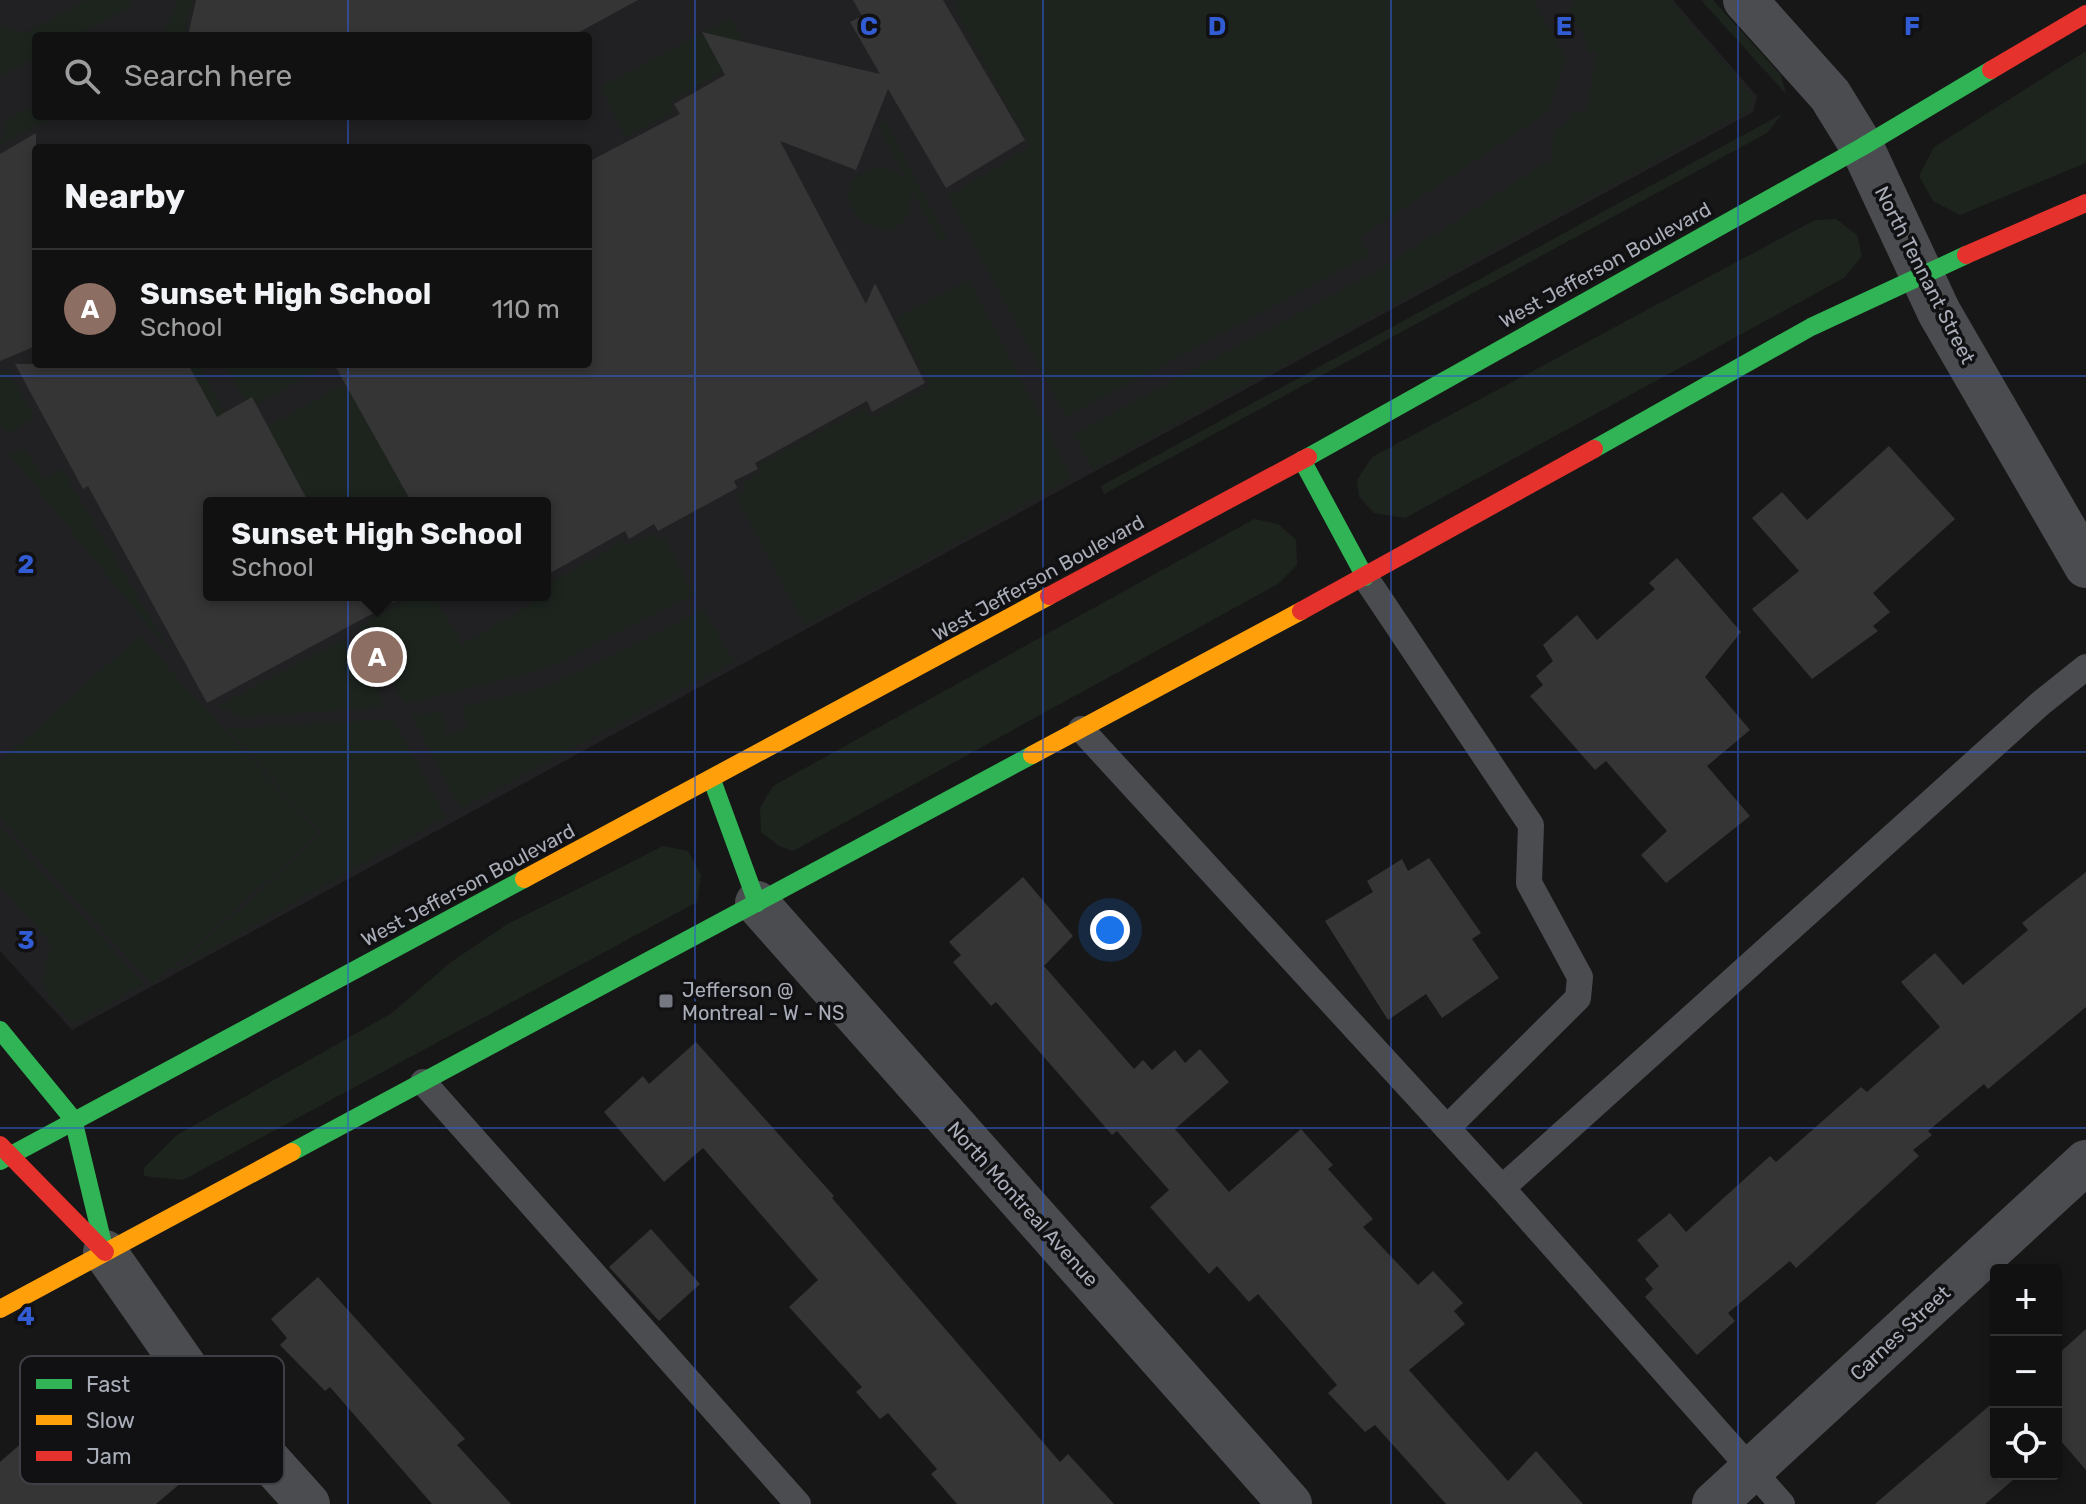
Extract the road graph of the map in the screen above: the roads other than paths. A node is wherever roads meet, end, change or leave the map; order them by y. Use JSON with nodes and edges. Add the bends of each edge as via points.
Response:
{"nodes":[{"id":1,"x":1745,"y":0,"type":"edge"},
{"id":2,"x":2086,"y":14,"type":"edge"},
{"id":3,"x":1862,"y":147,"type":"junction"},
{"id":4,"x":2086,"y":203,"type":"edge"},
{"id":5,"x":1921,"y":274,"type":"junction"},
{"id":6,"x":1302,"y":460,"type":"junction"},
{"id":7,"x":2086,"y":566,"type":"edge"},
{"id":8,"x":1365,"y":577,"type":"junction"},
{"id":9,"x":2086,"y":667,"type":"edge"},
{"id":10,"x":1081,"y":729,"type":"junction"},
{"id":11,"x":712,"y":780,"type":"junction"},
{"id":12,"x":757,"y":903,"type":"junction"},
{"id":13,"x":0,"y":1030,"type":"edge"},
{"id":14,"x":423,"y":1082,"type":"junction"},
{"id":15,"x":73,"y":1119,"type":"junction"},
{"id":16,"x":1447,"y":1128,"type":"junction"},
{"id":17,"x":3,"y":1154,"type":"edge"},
{"id":18,"x":2086,"y":1162,"type":"edge"},
{"id":19,"x":1502,"y":1188,"type":"junction"},
{"id":20,"x":105,"y":1252,"type":"junction"},
{"id":21,"x":0,"y":1309,"type":"edge"},
{"id":22,"x":178,"y":1356,"type":"edge"},
{"id":23,"x":1751,"y":1470,"type":"junction"},
{"id":24,"x":284,"y":1477,"type":"edge"},
{"id":25,"x":308,"y":1504,"type":"edge"},
{"id":26,"x":798,"y":1504,"type":"edge"},
{"id":27,"x":1290,"y":1504,"type":"edge"},
{"id":28,"x":1714,"y":1504,"type":"edge"},
{"id":29,"x":1782,"y":1504,"type":"edge"}],
"edges":[{"from":1,"to":3,"type":"street","name":"North Tennant Street","via":[[1830,95]]},
{"from":2,"to":3,"type":"main road","name":"West Jefferson Boulevard"},
{"from":3,"to":5,"type":"street","name":"North Tennant Street"},
{"from":3,"to":6,"type":"main road","name":"West Jefferson Boulevard"},
{"from":4,"to":5,"type":"main road"},
{"from":5,"to":7,"type":"street","name":"North Tennant Street"},
{"from":5,"to":8,"type":"main road","via":[[1811,327]]},
{"from":6,"to":8,"type":"main road"},
{"from":6,"to":11,"type":"main road","name":"West Jefferson Boulevard"},
{"from":8,"to":10,"type":"main road"},
{"from":8,"to":16,"type":"lane","via":[[1531,825],[1529,883],[1580,977],[1578,998]]},
{"from":9,"to":19,"type":"lane"},
{"from":10,"to":12,"type":"main road"},
{"from":10,"to":16,"type":"lane"},
{"from":11,"to":12,"type":"main road"},
{"from":11,"to":15,"type":"main road","name":"West Jefferson Boulevard"},
{"from":12,"to":14,"type":"main road"},
{"from":12,"to":27,"type":"street","name":"North Montreal Avenue"},
{"from":13,"to":15,"type":"main road"},
{"from":14,"to":20,"type":"main road"},
{"from":14,"to":26,"type":"lane"},
{"from":15,"to":17,"type":"main road","name":"West Jefferson Boulevard"},
{"from":15,"to":20,"type":"main road"},
{"from":16,"to":19,"type":"lane"},
{"from":17,"to":20,"type":"main road"},
{"from":18,"to":23,"type":"street","name":"Carnes Street"},
{"from":19,"to":23,"type":"lane"},
{"from":20,"to":21,"type":"main road"},
{"from":20,"to":22,"type":"street"},
{"from":23,"to":28,"type":"street","name":"Carnes Street"},
{"from":23,"to":29,"type":"lane"},
{"from":24,"to":25,"type":"street"}]}
